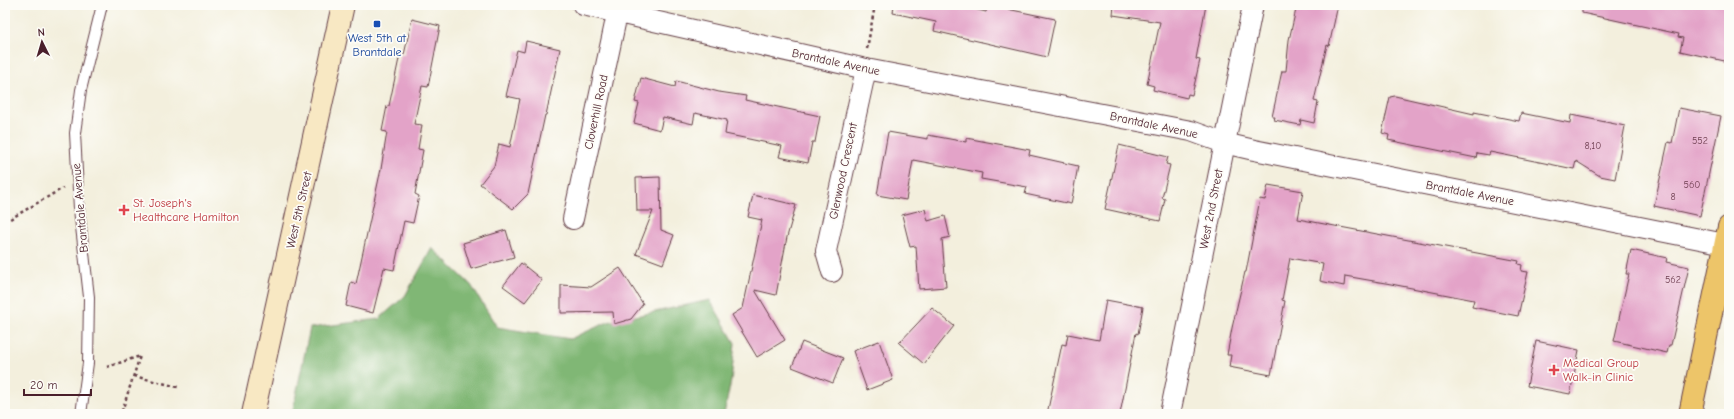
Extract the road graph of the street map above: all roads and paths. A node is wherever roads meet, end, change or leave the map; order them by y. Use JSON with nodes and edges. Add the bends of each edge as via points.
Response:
{"nodes":[{"id":1,"x":102,"y":5,"type":"edge"},
{"id":2,"x":343,"y":5,"type":"edge"},
{"id":3,"x":583,"y":5,"type":"edge"},
{"id":4,"x":875,"y":5,"type":"edge"},
{"id":5,"x":1253,"y":5,"type":"edge"},
{"id":6,"x":618,"y":9,"type":"edge"},
{"id":7,"x":866,"y":69,"type":"junction"},
{"id":8,"x":1224,"y":143,"type":"junction"},
{"id":9,"x":77,"y":180,"type":"junction"},
{"id":10,"x":573,"y":219,"type":"dead end"},
{"id":11,"x":5,"y":222,"type":"edge"},
{"id":12,"x":1727,"y":235,"type":"edge"},
{"id":13,"x":832,"y":272,"type":"dead end"},
{"id":14,"x":107,"y":367,"type":"dead end"},
{"id":15,"x":134,"y":376,"type":"junction"},
{"id":16,"x":178,"y":387,"type":"dead end"},
{"id":17,"x":81,"y":414,"type":"edge"},
{"id":18,"x":122,"y":414,"type":"edge"},
{"id":19,"x":253,"y":414,"type":"edge"},
{"id":20,"x":1170,"y":414,"type":"edge"},
{"id":21,"x":1690,"y":414,"type":"edge"}],
"edges":[{"from":1,"to":9,"type":"lane","name":"Brantdale Avenue","via":[[78,105],[75,133]]},
{"from":2,"to":19,"type":"main road","name":"West 5th Street"},
{"from":3,"to":6,"type":"street","name":"Brantdale Avenue"},
{"from":4,"to":7,"type":"path","via":[[868,40]]},
{"from":5,"to":8,"type":"street","name":"West 2nd Street"},
{"from":6,"to":7,"type":"street","name":"Brantdale Avenue"},
{"from":6,"to":10,"type":"street","name":"Cloverhill Road"},
{"from":7,"to":8,"type":"street","name":"Brantdale Avenue","via":[[1191,131]]},
{"from":7,"to":13,"type":"street","name":"Glenwood Crescent","via":[[826,251]]},
{"from":8,"to":12,"type":"street","name":"Brantdale Avenue"},
{"from":8,"to":20,"type":"street","name":"West 2nd Street"},
{"from":9,"to":11,"type":"path"},
{"from":9,"to":17,"type":"lane","name":"Brantdale Avenue","via":[[89,297],[88,363]]},
{"from":12,"to":21,"type":"main road"},
{"from":14,"to":15,"type":"path","via":[[140,356]]},
{"from":15,"to":16,"type":"path"},
{"from":15,"to":18,"type":"path"}]}
